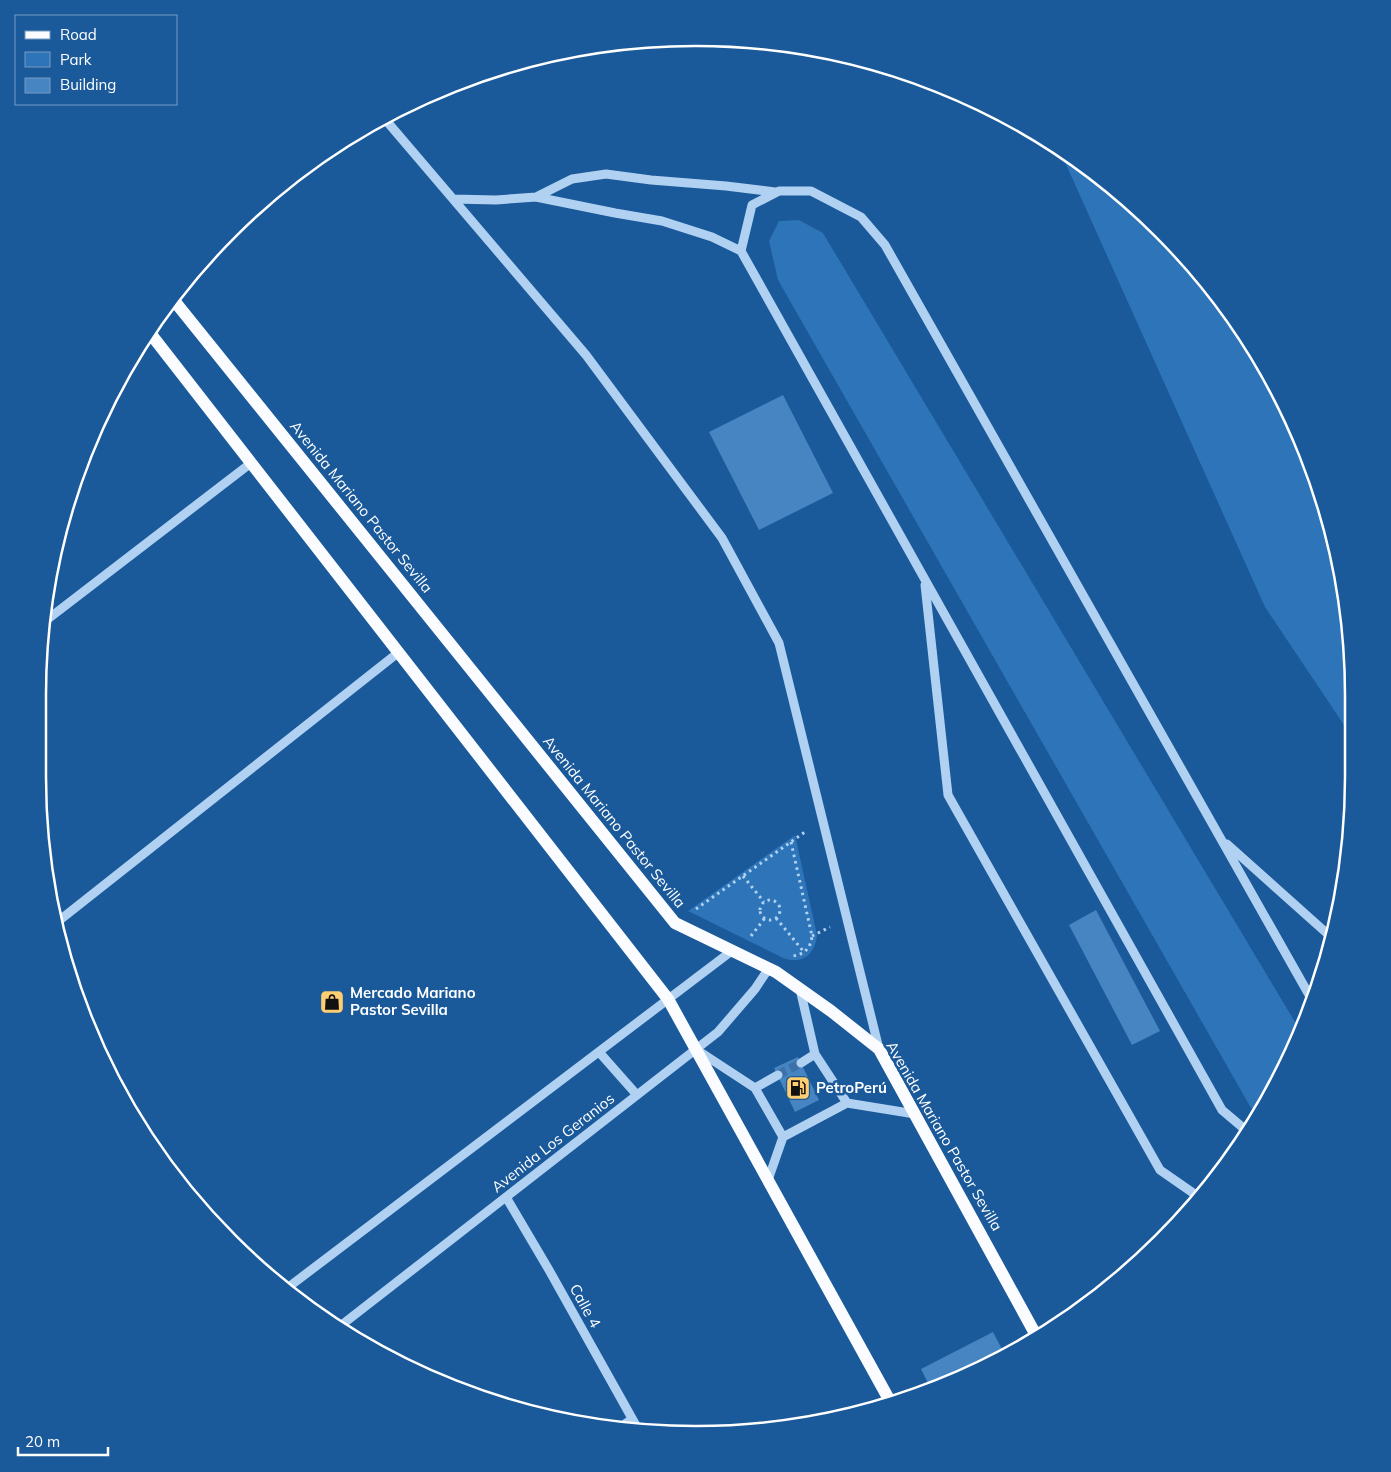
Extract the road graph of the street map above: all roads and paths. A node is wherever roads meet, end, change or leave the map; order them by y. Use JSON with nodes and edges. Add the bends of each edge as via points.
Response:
{"nodes":[{"id":1,"x":389,"y":123,"type":"edge"},
{"id":2,"x":776,"y":192,"type":"junction"},
{"id":3,"x":536,"y":197,"type":"junction"},
{"id":4,"x":453,"y":199,"type":"junction"},
{"id":5,"x":741,"y":251,"type":"junction"},
{"id":6,"x":177,"y":304,"type":"edge"},
{"id":7,"x":154,"y":338,"type":"edge"},
{"id":8,"x":251,"y":463,"type":"junction"},
{"id":9,"x":924,"y":580,"type":"junction"},
{"id":10,"x":52,"y":616,"type":"edge"},
{"id":11,"x":398,"y":652,"type":"junction"},
{"id":12,"x":822,"y":820,"type":"junction"},
{"id":13,"x":1220,"y":838,"type":"junction"},
{"id":14,"x":791,"y":842,"type":"junction"},
{"id":15,"x":743,"y":876,"type":"junction"},
{"id":16,"x":764,"y":902,"type":"junction"},
{"id":17,"x":696,"y":908,"type":"junction"},
{"id":18,"x":704,"y":912,"type":"dead end"},
{"id":19,"x":62,"y":918,"type":"edge"},
{"id":20,"x":765,"y":918,"type":"junction"},
{"id":21,"x":776,"y":918,"type":"junction"},
{"id":22,"x":675,"y":923,"type":"junction"},
{"id":23,"x":1326,"y":932,"type":"edge"},
{"id":24,"x":757,"y":941,"type":"dead end"},
{"id":25,"x":733,"y":950,"type":"junction"},
{"id":26,"x":804,"y":952,"type":"junction"},
{"id":27,"x":786,"y":956,"type":"dead end"},
{"id":28,"x":769,"y":968,"type":"junction"},
{"id":29,"x":800,"y":989,"type":"junction"},
{"id":30,"x":1307,"y":992,"type":"edge"},
{"id":31,"x":668,"y":999,"type":"junction"},
{"id":32,"x":696,"y":1049,"type":"junction"},
{"id":33,"x":878,"y":1049,"type":"junction"},
{"id":34,"x":599,"y":1052,"type":"junction"},
{"id":35,"x":815,"y":1054,"type":"junction"},
{"id":36,"x":801,"y":1063,"type":"tunnel mouth"},
{"id":37,"x":778,"y":1075,"type":"tunnel mouth"},
{"id":38,"x":755,"y":1088,"type":"junction"},
{"id":39,"x":637,"y":1095,"type":"junction"},
{"id":40,"x":847,"y":1103,"type":"junction"},
{"id":41,"x":915,"y":1114,"type":"junction"},
{"id":42,"x":1242,"y":1127,"type":"edge"},
{"id":43,"x":783,"y":1138,"type":"junction"},
{"id":44,"x":768,"y":1180,"type":"junction"},
{"id":45,"x":1193,"y":1194,"type":"edge"},
{"id":46,"x":506,"y":1197,"type":"junction"},
{"id":47,"x":291,"y":1285,"type":"edge"},
{"id":48,"x":345,"y":1323,"type":"edge"},
{"id":49,"x":1033,"y":1330,"type":"edge"},
{"id":50,"x":887,"y":1396,"type":"edge"},
{"id":51,"x":632,"y":1418,"type":"junction"},
{"id":52,"x":627,"y":1422,"type":"edge"},
{"id":53,"x":634,"y":1422,"type":"edge"}],
"edges":[{"from":1,"to":4,"type":"street"},
{"from":2,"to":3,"type":"street","via":[[606,174],[572,179]]},
{"from":2,"to":5,"type":"street","via":[[752,205]]},
{"from":2,"to":13,"type":"street","via":[[811,192],[861,216],[885,245]]},
{"from":3,"to":4,"type":"street"},
{"from":3,"to":5,"type":"street","via":[[662,221]]},
{"from":4,"to":12,"type":"street","via":[[586,355],[722,538],[779,643]]},
{"from":5,"to":9,"type":"street"},
{"from":6,"to":22,"type":"main road","name":"Avenida Mariano Pastor Sevilla"},
{"from":7,"to":8,"type":"main road"},
{"from":8,"to":10,"type":"street"},
{"from":8,"to":11,"type":"main road"},
{"from":9,"to":42,"type":"street","via":[[1222,1110]]},
{"from":9,"to":45,"type":"street","via":[[948,795],[1160,1170]]},
{"from":11,"to":19,"type":"street"},
{"from":11,"to":31,"type":"main road"},
{"from":12,"to":14,"type":"path"},
{"from":12,"to":33,"type":"street"},
{"from":13,"to":23,"type":"street"},
{"from":13,"to":30,"type":"street"},
{"from":14,"to":15,"type":"path"},
{"from":14,"to":26,"type":"path","via":[[812,936],[812,943]]},
{"from":15,"to":16,"type":"path"},
{"from":15,"to":17,"type":"path"},
{"from":16,"to":20,"type":"path","via":[[761,914]]},
{"from":16,"to":21,"type":"path","via":[[770,900],[780,907]]},
{"from":17,"to":18,"type":"path"},
{"from":17,"to":22,"type":"path"},
{"from":20,"to":21,"type":"path"},
{"from":20,"to":24,"type":"path","via":[[750,937]]},
{"from":21,"to":26,"type":"path"},
{"from":22,"to":25,"type":"main road","name":"Avenida Mariano Pastor Sevilla"},
{"from":25,"to":28,"type":"main road","name":"Avenida Mariano Pastor Sevilla"},
{"from":25,"to":31,"type":"street"},
{"from":26,"to":27,"type":"path","via":[[794,957]]},
{"from":28,"to":29,"type":"main road","name":"Avenida Mariano Pastor Sevilla"},
{"from":28,"to":32,"type":"street","name":"Avenida Los Geranios","via":[[718,1032]]},
{"from":29,"to":33,"type":"main road","name":"Avenida Mariano Pastor Sevilla"},
{"from":29,"to":35,"type":"street"},
{"from":31,"to":32,"type":"main road"},
{"from":31,"to":34,"type":"street"},
{"from":32,"to":38,"type":"street"},
{"from":32,"to":39,"type":"street","name":"Avenida Los Geranios"},
{"from":32,"to":44,"type":"main road"},
{"from":33,"to":41,"type":"main road","name":"Avenida Mariano Pastor Sevilla"},
{"from":34,"to":39,"type":"street"},
{"from":34,"to":47,"type":"street"},
{"from":35,"to":36,"type":"street"},
{"from":35,"to":40,"type":"street"},
{"from":37,"to":38,"type":"street"},
{"from":38,"to":43,"type":"street"},
{"from":39,"to":46,"type":"street","name":"Avenida Los Geranios"},
{"from":40,"to":41,"type":"street"},
{"from":40,"to":43,"type":"street"},
{"from":41,"to":49,"type":"main road","name":"Avenida Mariano Pastor Sevilla"},
{"from":43,"to":44,"type":"street"},
{"from":44,"to":50,"type":"main road"},
{"from":46,"to":48,"type":"street","name":"Avenida Los Geranios"},
{"from":46,"to":51,"type":"street","name":"Calle 4"},
{"from":51,"to":52,"type":"street"},
{"from":51,"to":53,"type":"street","name":"Calle 4"}]}
